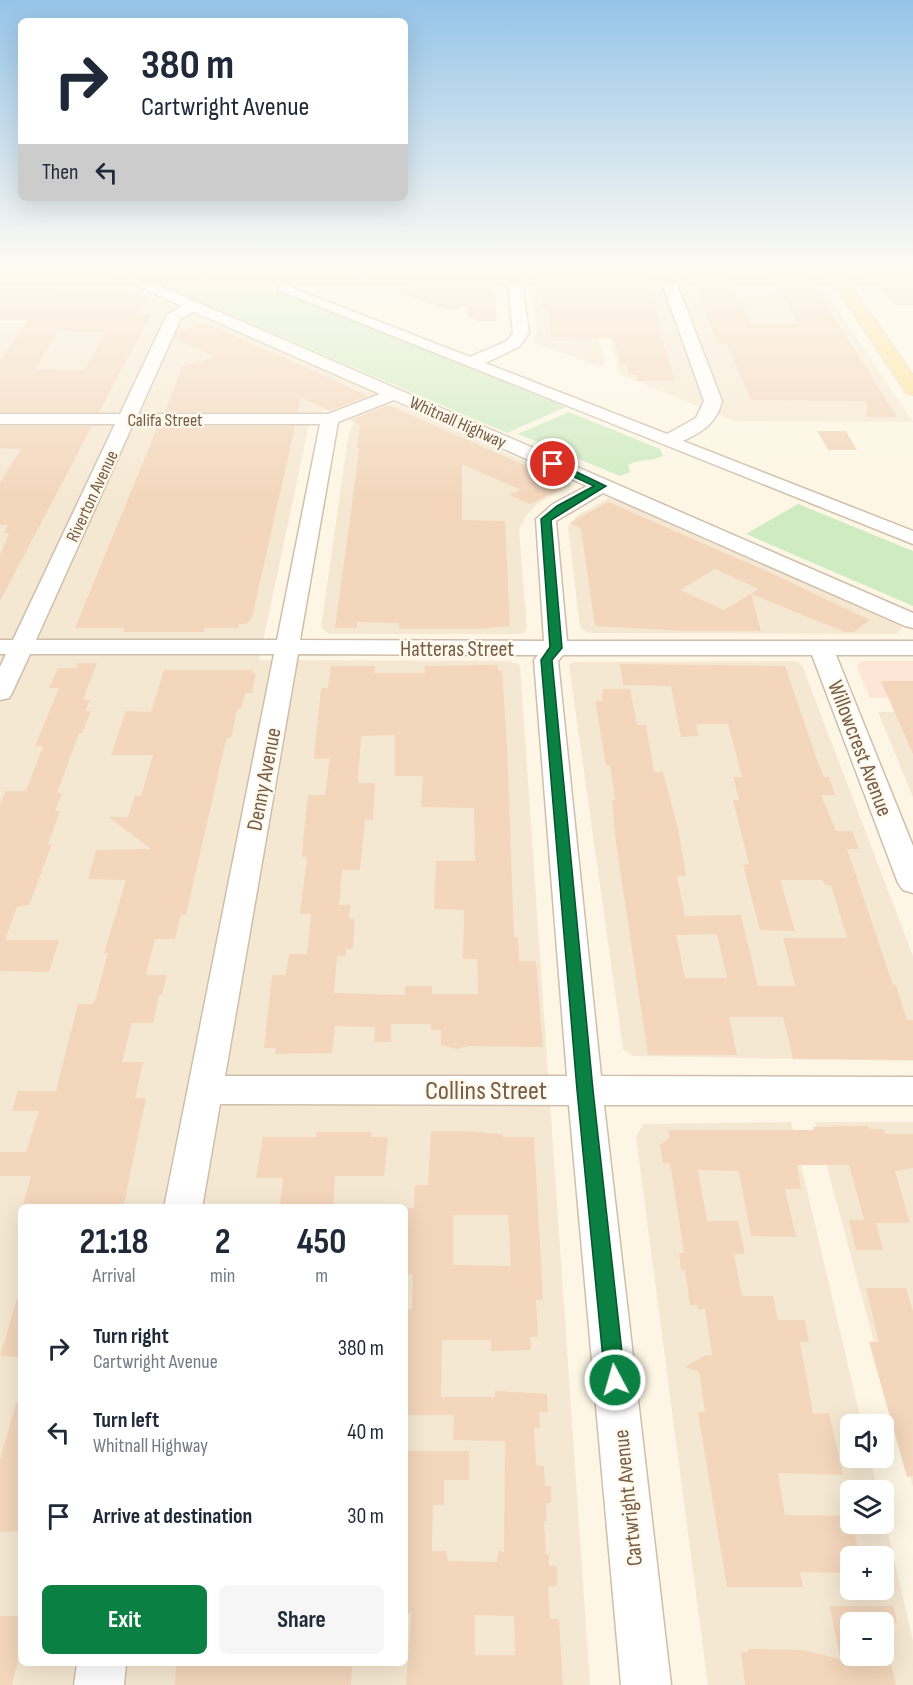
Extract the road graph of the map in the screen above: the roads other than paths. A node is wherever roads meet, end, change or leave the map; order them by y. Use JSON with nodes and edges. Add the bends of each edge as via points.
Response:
{"nodes":[{"id":1,"x":162,"y":345,"type":"edge"},
{"id":2,"x":280,"y":345,"type":"edge"},
{"id":3,"x":424,"y":345,"type":"edge"},
{"id":4,"x":509,"y":345,"type":"edge"},
{"id":5,"x":692,"y":345,"type":"edge"},
{"id":6,"x":884,"y":345,"type":"edge"},
{"id":7,"x":471,"y":363,"type":"junction"},
{"id":8,"x":913,"y":389,"type":"edge"},
{"id":9,"x":395,"y":394,"type":"junction"},
{"id":10,"x":0,"y":419,"type":"edge"},
{"id":11,"x":330,"y":419,"type":"junction"},
{"id":12,"x":128,"y":420,"type":"junction"},
{"id":13,"x":667,"y":441,"type":"junction"},
{"id":14,"x":601,"y":486,"type":"junction"},
{"id":15,"x":913,"y":538,"type":"edge"},
{"id":16,"x":913,"y":621,"type":"edge"},
{"id":17,"x":10,"y":648,"type":"edge"},
{"id":18,"x":288,"y":648,"type":"junction"},
{"id":19,"x":556,"y":648,"type":"junction"},
{"id":20,"x":821,"y":648,"type":"junction"},
{"id":21,"x":913,"y":648,"type":"edge"},
{"id":22,"x":0,"y":693,"type":"edge"},
{"id":23,"x":913,"y":883,"type":"edge"},
{"id":24,"x":203,"y":1090,"type":"junction"},
{"id":25,"x":585,"y":1090,"type":"junction"},
{"id":26,"x":913,"y":1091,"type":"edge"},
{"id":27,"x":184,"y":1204,"type":"edge"},
{"id":28,"x":102,"y":1666,"type":"edge"},
{"id":29,"x":99,"y":1685,"type":"edge"},
{"id":30,"x":646,"y":1685,"type":"edge"}],
"edges":[{"from":1,"to":12,"type":"street","name":"Riverton Avenue"},
{"from":2,"to":9,"type":"street","name":"Whitnall Highway"},
{"from":3,"to":7,"type":"street"},
{"from":4,"to":7,"type":"street"},
{"from":5,"to":13,"type":"street","via":[[713,401],[712,413],[703,423]]},
{"from":6,"to":8,"type":"main road"},
{"from":7,"to":13,"type":"street"},
{"from":9,"to":11,"type":"street"},
{"from":9,"to":14,"type":"street","name":"Whitnall Highway"},
{"from":10,"to":12,"type":"street","name":"Califa Street"},
{"from":11,"to":12,"type":"street","name":"Califa Street"},
{"from":11,"to":18,"type":"street","name":"Denny Avenue"},
{"from":12,"to":17,"type":"street","name":"Riverton Avenue"},
{"from":13,"to":15,"type":"street"},
{"from":14,"to":16,"type":"street","name":"Whitnall Highway"},
{"from":14,"to":19,"type":"street","name":"Cartwright Avenue","via":[[546,519]]},
{"from":17,"to":18,"type":"street","name":"Hatteras Street"},
{"from":17,"to":22,"type":"street","name":"Riverton Avenue"},
{"from":18,"to":19,"type":"street","name":"Hatteras Street"},
{"from":18,"to":24,"type":"street","name":"Denny Avenue"},
{"from":19,"to":20,"type":"street","name":"Hatteras Street"},
{"from":19,"to":25,"type":"street","name":"Cartwright Avenue","via":[[546,660]]},
{"from":20,"to":21,"type":"street","name":"Hatteras Street"},
{"from":20,"to":23,"type":"street","name":"Willowcrest Avenue"},
{"from":24,"to":25,"type":"street","name":"Collins Street"},
{"from":24,"to":27,"type":"street","name":"Denny Avenue"},
{"from":25,"to":26,"type":"street","name":"Collins Street"},
{"from":25,"to":30,"type":"street","name":"Cartwright Avenue"},
{"from":28,"to":29,"type":"street"}]}
